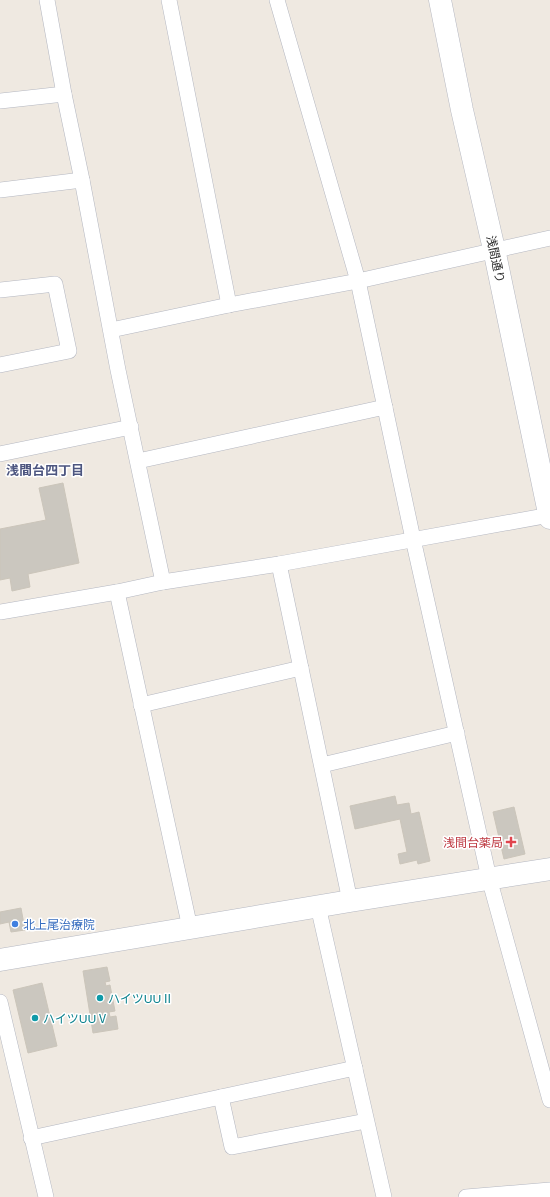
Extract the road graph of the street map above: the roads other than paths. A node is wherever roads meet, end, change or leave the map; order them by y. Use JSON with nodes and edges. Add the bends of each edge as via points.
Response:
{"nodes":[{"id":1,"x":47,"y":0,"type":"edge"},
{"id":2,"x":168,"y":0,"type":"edge"},
{"id":3,"x":277,"y":0,"type":"edge"},
{"id":4,"x":440,"y":0,"type":"edge"},
{"id":5,"x":64,"y":94,"type":"junction"},
{"id":6,"x":0,"y":101,"type":"edge"},
{"id":7,"x":82,"y":180,"type":"junction"},
{"id":8,"x":0,"y":190,"type":"edge"},
{"id":9,"x":550,"y":238,"type":"edge"},
{"id":10,"x":494,"y":250,"type":"junction"},
{"id":11,"x":358,"y":281,"type":"junction"},
{"id":12,"x":0,"y":290,"type":"edge"},
{"id":13,"x":230,"y":305,"type":"junction"},
{"id":14,"x":111,"y":330,"type":"junction"},
{"id":15,"x":0,"y":365,"type":"edge"},
{"id":16,"x":385,"y":407,"type":"junction"},
{"id":17,"x":131,"y":427,"type":"junction"},
{"id":18,"x":0,"y":454,"type":"edge"},
{"id":19,"x":138,"y":461,"type":"junction"},
{"id":20,"x":550,"y":516,"type":"edge"},
{"id":21,"x":413,"y":539,"type":"junction"},
{"id":22,"x":279,"y":564,"type":"junction"},
{"id":23,"x":163,"y":582,"type":"junction"},
{"id":24,"x":117,"y":592,"type":"junction"},
{"id":25,"x":0,"y":612,"type":"edge"},
{"id":26,"x":301,"y":668,"type":"junction"},
{"id":27,"x":141,"y":705,"type":"junction"},
{"id":28,"x":457,"y":734,"type":"junction"},
{"id":29,"x":322,"y":766,"type":"junction"},
{"id":30,"x":550,"y":869,"type":"edge"},
{"id":31,"x":489,"y":878,"type":"junction"},
{"id":32,"x":350,"y":901,"type":"junction"},
{"id":33,"x":318,"y":906,"type":"junction"},
{"id":34,"x":190,"y":928,"type":"junction"},
{"id":35,"x":0,"y":960,"type":"edge"},
{"id":36,"x":0,"y":1002,"type":"edge"},
{"id":37,"x":355,"y":1068,"type":"junction"},
{"id":38,"x":221,"y":1097,"type":"junction"},
{"id":39,"x":550,"y":1100,"type":"edge"},
{"id":40,"x":366,"y":1121,"type":"junction"},
{"id":41,"x":31,"y":1138,"type":"junction"},
{"id":42,"x":550,"y":1190,"type":"edge"},
{"id":43,"x":46,"y":1197,"type":"edge"},
{"id":44,"x":384,"y":1197,"type":"edge"},
{"id":45,"x":467,"y":1197,"type":"edge"}],
"edges":[{"from":1,"to":5,"type":"street"},
{"from":2,"to":13,"type":"street"},
{"from":3,"to":11,"type":"street"},
{"from":4,"to":10,"type":"street","name":"浅間通り"},
{"from":5,"to":6,"type":"street"},
{"from":5,"to":7,"type":"street"},
{"from":7,"to":8,"type":"street"},
{"from":7,"to":14,"type":"street"},
{"from":9,"to":10,"type":"street"},
{"from":10,"to":11,"type":"street"},
{"from":10,"to":20,"type":"street","name":"浅間通り"},
{"from":11,"to":13,"type":"street"},
{"from":11,"to":16,"type":"street"},
{"from":12,"to":15,"type":"street","via":[[55,284],[69,351]]},
{"from":13,"to":14,"type":"street"},
{"from":14,"to":17,"type":"street"},
{"from":16,"to":19,"type":"street"},
{"from":16,"to":21,"type":"street"},
{"from":17,"to":18,"type":"street"},
{"from":17,"to":19,"type":"street"},
{"from":19,"to":23,"type":"street"},
{"from":20,"to":21,"type":"street"},
{"from":21,"to":22,"type":"street"},
{"from":21,"to":28,"type":"street"},
{"from":22,"to":23,"type":"street"},
{"from":22,"to":26,"type":"street"},
{"from":23,"to":24,"type":"street"},
{"from":24,"to":25,"type":"street"},
{"from":24,"to":27,"type":"street"},
{"from":26,"to":27,"type":"street"},
{"from":26,"to":29,"type":"street"},
{"from":27,"to":34,"type":"street"},
{"from":28,"to":29,"type":"street"},
{"from":28,"to":31,"type":"street"},
{"from":29,"to":32,"type":"street"},
{"from":30,"to":31,"type":"street"},
{"from":31,"to":32,"type":"street"},
{"from":31,"to":39,"type":"street"},
{"from":32,"to":33,"type":"street"},
{"from":33,"to":34,"type":"street"},
{"from":33,"to":37,"type":"street"},
{"from":34,"to":35,"type":"street"},
{"from":36,"to":41,"type":"street"},
{"from":37,"to":38,"type":"street"},
{"from":37,"to":40,"type":"street"},
{"from":38,"to":40,"type":"street","via":[[232,1147]]},
{"from":38,"to":41,"type":"street"},
{"from":40,"to":44,"type":"street"},
{"from":41,"to":43,"type":"street"},
{"from":42,"to":45,"type":"street"}]}
